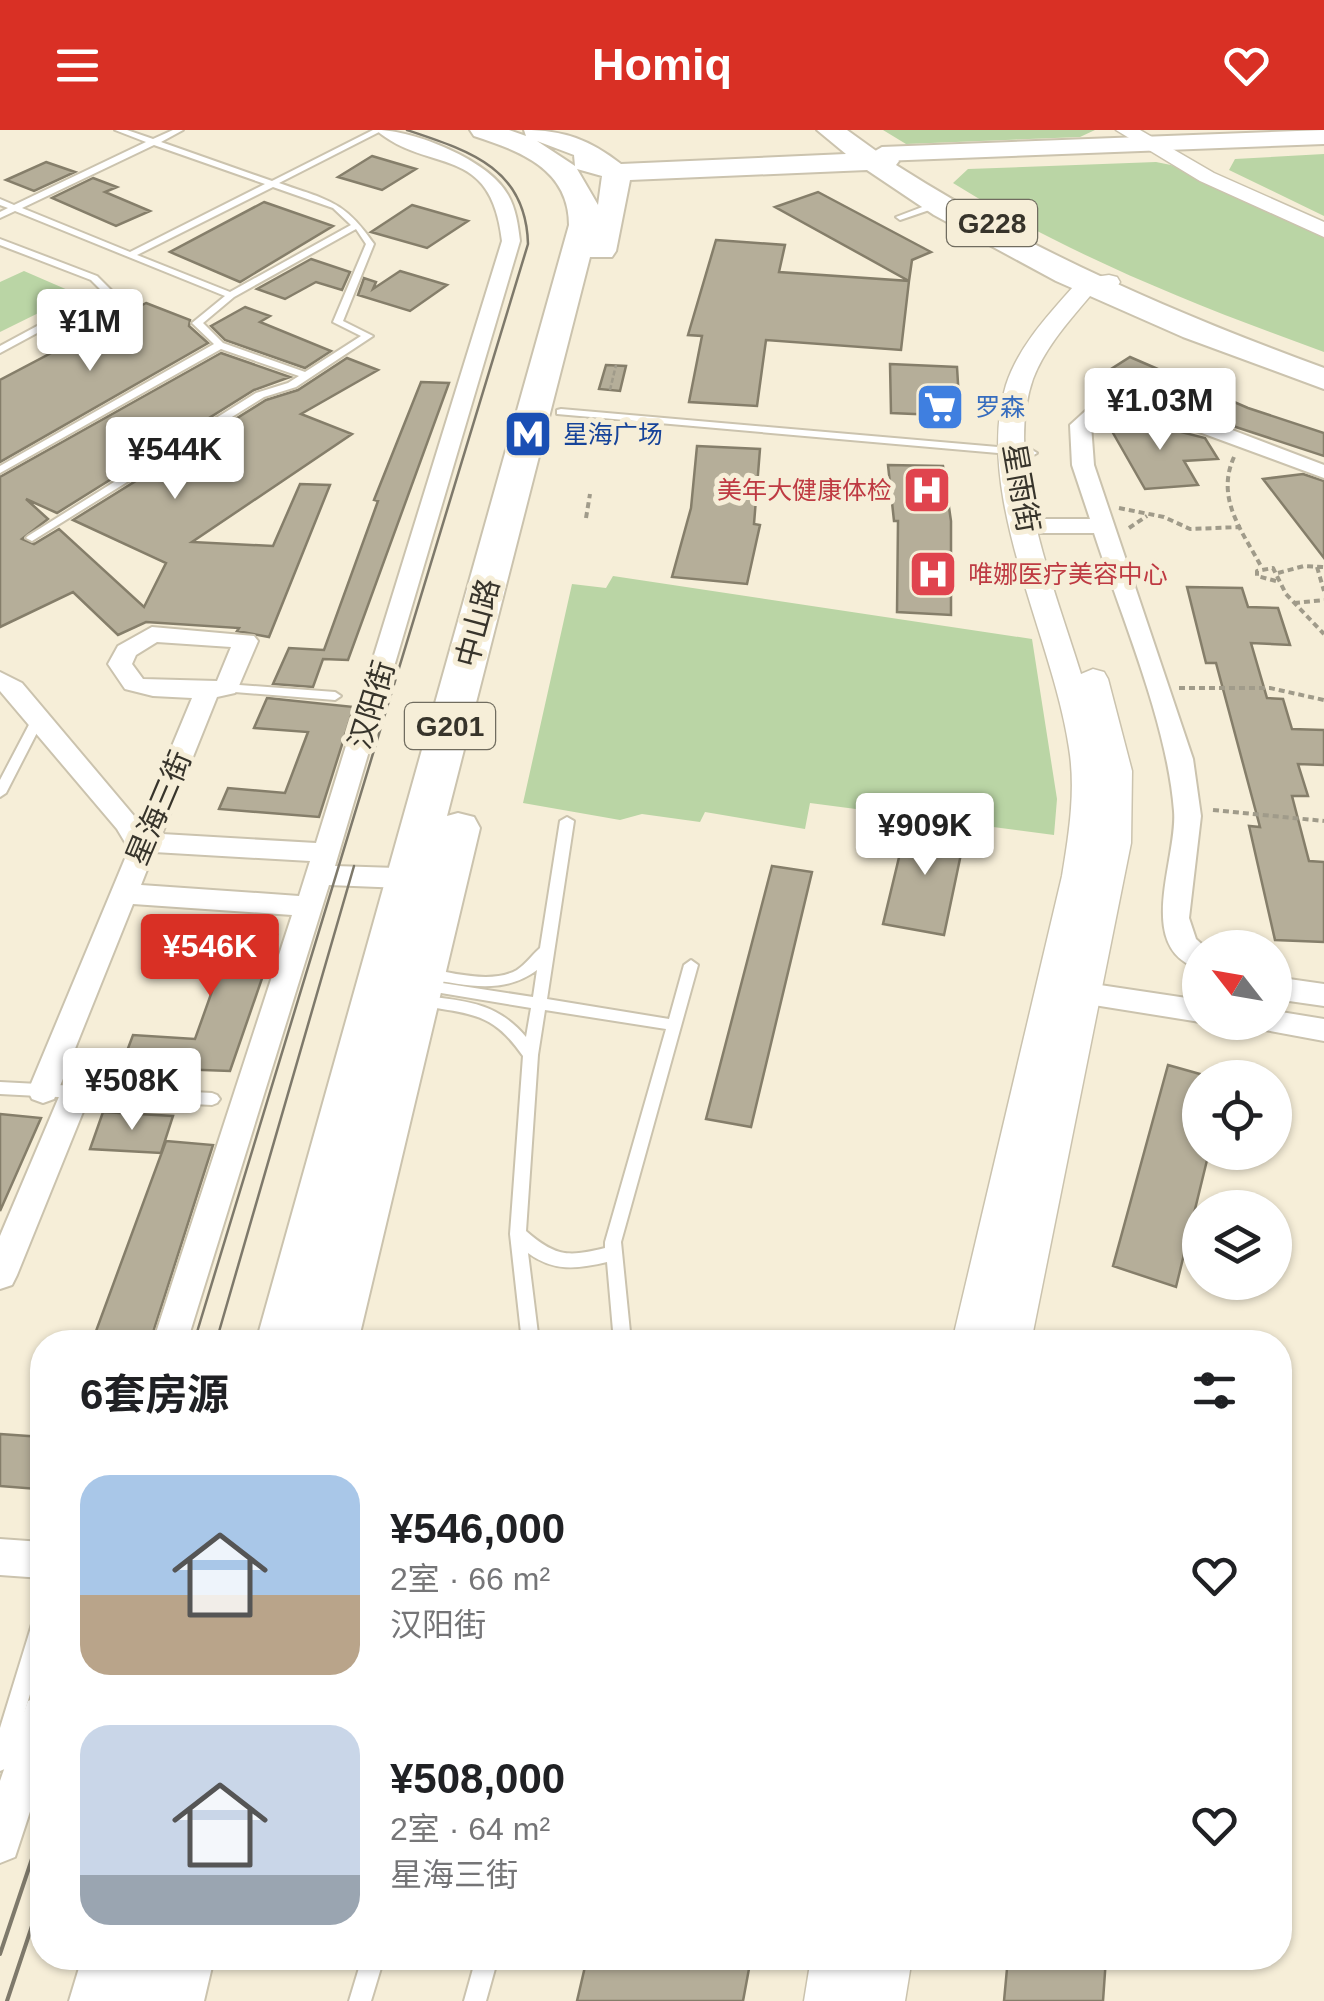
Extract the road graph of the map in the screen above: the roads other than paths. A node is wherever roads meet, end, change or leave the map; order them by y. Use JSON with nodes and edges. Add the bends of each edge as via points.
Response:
{"nodes":[{"id":1,"x":119,"y":130,"type":"edge"},
{"id":2,"x":179,"y":130,"type":"edge"},
{"id":3,"x":381,"y":130,"type":"edge"},
{"id":4,"x":830,"y":130,"type":"edge"},
{"id":5,"x":847,"y":130,"type":"edge"},
{"id":6,"x":1126,"y":130,"type":"edge"},
{"id":7,"x":509,"y":133,"type":"edge"},
{"id":8,"x":1324,"y":140,"type":"edge"},
{"id":9,"x":156,"y":143,"type":"junction"},
{"id":10,"x":570,"y":143,"type":"junction"},
{"id":11,"x":1154,"y":147,"type":"junction"},
{"id":12,"x":878,"y":158,"type":"junction"},
{"id":13,"x":614,"y":172,"type":"junction"},
{"id":14,"x":272,"y":183,"type":"junction"},
{"id":15,"x":0,"y":202,"type":"edge"},
{"id":16,"x":938,"y":204,"type":"junction"},
{"id":17,"x":15,"y":208,"type":"junction"},
{"id":18,"x":0,"y":215,"type":"edge"},
{"id":19,"x":900,"y":216,"type":"dead end"},
{"id":20,"x":357,"y":225,"type":"junction"},
{"id":21,"x":1324,"y":230,"type":"edge"},
{"id":22,"x":0,"y":242,"type":"edge"},
{"id":23,"x":130,"y":256,"type":"junction"},
{"id":24,"x":1100,"y":285,"type":"junction"},
{"id":25,"x":231,"y":296,"type":"junction"},
{"id":26,"x":220,"y":345,"type":"junction"},
{"id":27,"x":0,"y":350,"type":"edge"},
{"id":28,"x":1324,"y":368,"type":"edge"},
{"id":29,"x":307,"y":376,"type":"junction"},
{"id":30,"x":1324,"y":379,"type":"edge"},
{"id":31,"x":561,"y":412,"type":"junction"},
{"id":32,"x":1022,"y":452,"type":"junction"},
{"id":33,"x":0,"y":470,"type":"edge"},
{"id":34,"x":1324,"y":472,"type":"edge"},
{"id":35,"x":1099,"y":518,"type":"junction"},
{"id":36,"x":1036,"y":522,"type":"junction"},
{"id":37,"x":32,"y":538,"type":"dead end"},
{"id":38,"x":0,"y":680,"type":"edge"},
{"id":39,"x":216,"y":690,"type":"joint"},
{"id":40,"x":335,"y":696,"type":"dead end"},
{"id":41,"x":38,"y":718,"type":"junction"},
{"id":42,"x":0,"y":792,"type":"edge"},
{"id":43,"x":568,"y":821,"type":"dead end"},
{"id":44,"x":146,"y":843,"type":"junction"},
{"id":45,"x":321,"y":864,"type":"junction"},
{"id":46,"x":427,"y":879,"type":"junction"},
{"id":47,"x":122,"y":894,"type":"junction"},
{"id":48,"x":308,"y":906,"type":"junction"},
{"id":49,"x":1182,"y":938,"type":"edge"},
{"id":50,"x":547,"y":946,"type":"junction"},
{"id":51,"x":691,"y":964,"type":"dead end"},
{"id":52,"x":418,"y":986,"type":"junction"},
{"id":53,"x":1292,"y":990,"type":"edge"},
{"id":54,"x":1068,"y":992,"type":"junction"},
{"id":55,"x":1324,"y":995,"type":"edge"},
{"id":56,"x":539,"y":1002,"type":"junction"},
{"id":57,"x":1182,"y":1008,"type":"edge"},
{"id":58,"x":674,"y":1025,"type":"junction"},
{"id":59,"x":1292,"y":1025,"type":"edge"},
{"id":60,"x":1324,"y":1030,"type":"edge"},
{"id":61,"x":531,"y":1055,"type":"junction"},
{"id":62,"x":0,"y":1088,"type":"edge"},
{"id":63,"x":42,"y":1090,"type":"junction"},
{"id":64,"x":76,"y":1092,"type":"junction"},
{"id":65,"x":212,"y":1100,"type":"dead end"},
{"id":66,"x":518,"y":1234,"type":"junction"},
{"id":67,"x":614,"y":1252,"type":"junction"},
{"id":68,"x":0,"y":1275,"type":"edge"},
{"id":69,"x":174,"y":1330,"type":"edge"},
{"id":70,"x":288,"y":1330,"type":"edge"},
{"id":71,"x":333,"y":1330,"type":"edge"},
{"id":72,"x":529,"y":1330,"type":"edge"},
{"id":73,"x":622,"y":1330,"type":"edge"},
{"id":74,"x":975,"y":1330,"type":"edge"},
{"id":75,"x":1012,"y":1330,"type":"edge"},
{"id":76,"x":0,"y":1558,"type":"edge"},
{"id":77,"x":30,"y":1559,"type":"edge"},
{"id":78,"x":30,"y":1663,"type":"edge"},
{"id":79,"x":30,"y":1745,"type":"edge"},
{"id":80,"x":0,"y":1761,"type":"edge"},
{"id":81,"x":7,"y":1802,"type":"edge"},
{"id":82,"x":0,"y":1842,"type":"edge"},
{"id":83,"x":115,"y":1970,"type":"edge"},
{"id":84,"x":175,"y":1970,"type":"edge"},
{"id":85,"x":369,"y":1970,"type":"edge"},
{"id":86,"x":484,"y":1970,"type":"edge"},
{"id":87,"x":836,"y":1970,"type":"edge"},
{"id":88,"x":883,"y":1970,"type":"edge"},
{"id":89,"x":106,"y":2001,"type":"edge"},
{"id":90,"x":167,"y":2001,"type":"edge"},
{"id":91,"x":360,"y":2001,"type":"edge"},
{"id":92,"x":475,"y":2001,"type":"edge"},
{"id":93,"x":831,"y":2001,"type":"edge"},
{"id":94,"x":878,"y":2001,"type":"edge"}],
"edges":[{"from":1,"to":9,"type":"lane"},
{"from":2,"to":9,"type":"lane"},
{"from":3,"to":14,"type":"lane"},
{"from":3,"to":45,"type":"street","name":"汉阳街","via":[[488,178],[507,203],[510,241]]},
{"from":4,"to":12,"type":"highway","number":"G228"},
{"from":5,"to":12,"type":"highway","number":"G228"},
{"from":6,"to":11,"type":"street"},
{"from":7,"to":10,"type":"highway"},
{"from":7,"to":13,"type":"highway"},
{"from":7,"to":46,"type":"highway","name":"中山路","number":"G201","via":[[573,182],[583,196],[584,225]]},
{"from":8,"to":11,"type":"main road"},
{"from":9,"to":14,"type":"lane"},
{"from":9,"to":17,"type":"lane"},
{"from":10,"to":12,"type":"highway","via":[[666,163]]},
{"from":10,"to":13,"type":"highway"},
{"from":11,"to":12,"type":"main road"},
{"from":11,"to":21,"type":"street"},
{"from":12,"to":13,"type":"highway"},
{"from":12,"to":16,"type":"highway","number":"G228"},
{"from":12,"to":24,"type":"highway","number":"G228"},
{"from":13,"to":31,"type":"highway","name":"中山路","number":"G201","via":[[617,185]]},
{"from":14,"to":20,"type":"lane","via":[[336,206]]},
{"from":14,"to":23,"type":"lane"},
{"from":15,"to":17,"type":"lane"},
{"from":16,"to":19,"type":"lane"},
{"from":16,"to":24,"type":"highway","number":"G228"},
{"from":17,"to":18,"type":"lane"},
{"from":17,"to":23,"type":"lane"},
{"from":20,"to":25,"type":"lane"},
{"from":20,"to":29,"type":"lane","via":[[370,244],[338,322],[368,336]]},
{"from":22,"to":27,"type":"lane","via":[[94,278],[108,292]]},
{"from":23,"to":25,"type":"lane"},
{"from":24,"to":28,"type":"highway","number":"G228"},
{"from":24,"to":30,"type":"highway","number":"G228"},
{"from":24,"to":32,"type":"street","name":"星雨街","via":[[1047,333],[1019,382],[1012,407]]},
{"from":25,"to":26,"type":"lane","via":[[196,323]]},
{"from":26,"to":29,"type":"lane"},
{"from":26,"to":33,"type":"lane"},
{"from":29,"to":37,"type":"lane","via":[[260,394]]},
{"from":31,"to":32,"type":"lane"},
{"from":31,"to":46,"type":"highway","name":"中山路","number":"G201"},
{"from":32,"to":36,"type":"street","name":"星雨街"},
{"from":34,"to":35,"type":"street","via":[[1164,412],[1111,407],[1092,411],[1079,429]]},
{"from":35,"to":36,"type":"street"},
{"from":35,"to":49,"type":"street","via":[[1180,759],[1186,806],[1175,918]]},
{"from":36,"to":54,"type":"street","name":"星雨街","via":[[1088,768]]},
{"from":38,"to":41,"type":"street"},
{"from":39,"to":40,"type":"lane"},
{"from":39,"to":44,"type":"street","name":"星海三街"},
{"from":41,"to":42,"type":"lane"},
{"from":41,"to":44,"type":"street","via":[[136,842]]},
{"from":43,"to":50,"type":"lane"},
{"from":44,"to":45,"type":"street"},
{"from":44,"to":47,"type":"street","name":"星海三街"},
{"from":45,"to":46,"type":"street"},
{"from":45,"to":48,"type":"street","name":"汉阳街"},
{"from":46,"to":52,"type":"highway","name":"中山路","number":"G201"},
{"from":46,"to":70,"type":"highway","name":"中山路","number":"G201"},
{"from":47,"to":48,"type":"street"},
{"from":47,"to":63,"type":"street","name":"星海三街"},
{"from":48,"to":69,"type":"street","name":"汉阳街"},
{"from":50,"to":52,"type":"lane","via":[[532,970],[514,980]]},
{"from":50,"to":56,"type":"lane"},
{"from":51,"to":58,"type":"lane"},
{"from":52,"to":56,"type":"lane"},
{"from":52,"to":61,"type":"lane","via":[[491,1012],[510,1024]]},
{"from":52,"to":71,"type":"highway","name":"中山路","number":"G201"},
{"from":53,"to":55,"type":"street"},
{"from":54,"to":57,"type":"street"},
{"from":54,"to":74,"type":"street","name":"星雨街"},
{"from":54,"to":75,"type":"street","name":"星雨街"},
{"from":56,"to":58,"type":"lane"},
{"from":56,"to":61,"type":"lane"},
{"from":58,"to":67,"type":"lane"},
{"from":59,"to":60,"type":"street"},
{"from":61,"to":66,"type":"lane"},
{"from":62,"to":63,"type":"lane"},
{"from":63,"to":64,"type":"lane"},
{"from":64,"to":65,"type":"lane"},
{"from":64,"to":68,"type":"street"},
{"from":66,"to":67,"type":"lane","via":[[544,1258],[571,1263]]},
{"from":66,"to":72,"type":"lane"},
{"from":67,"to":73,"type":"lane"},
{"from":76,"to":77,"type":"street"},
{"from":78,"to":80,"type":"lane"},
{"from":79,"to":81,"type":"street"},
{"from":81,"to":82,"type":"street"},
{"from":83,"to":89,"type":"highway"},
{"from":84,"to":90,"type":"highway"},
{"from":85,"to":91,"type":"lane"},
{"from":86,"to":92,"type":"lane"},
{"from":87,"to":93,"type":"street"},
{"from":88,"to":94,"type":"street"}]}
